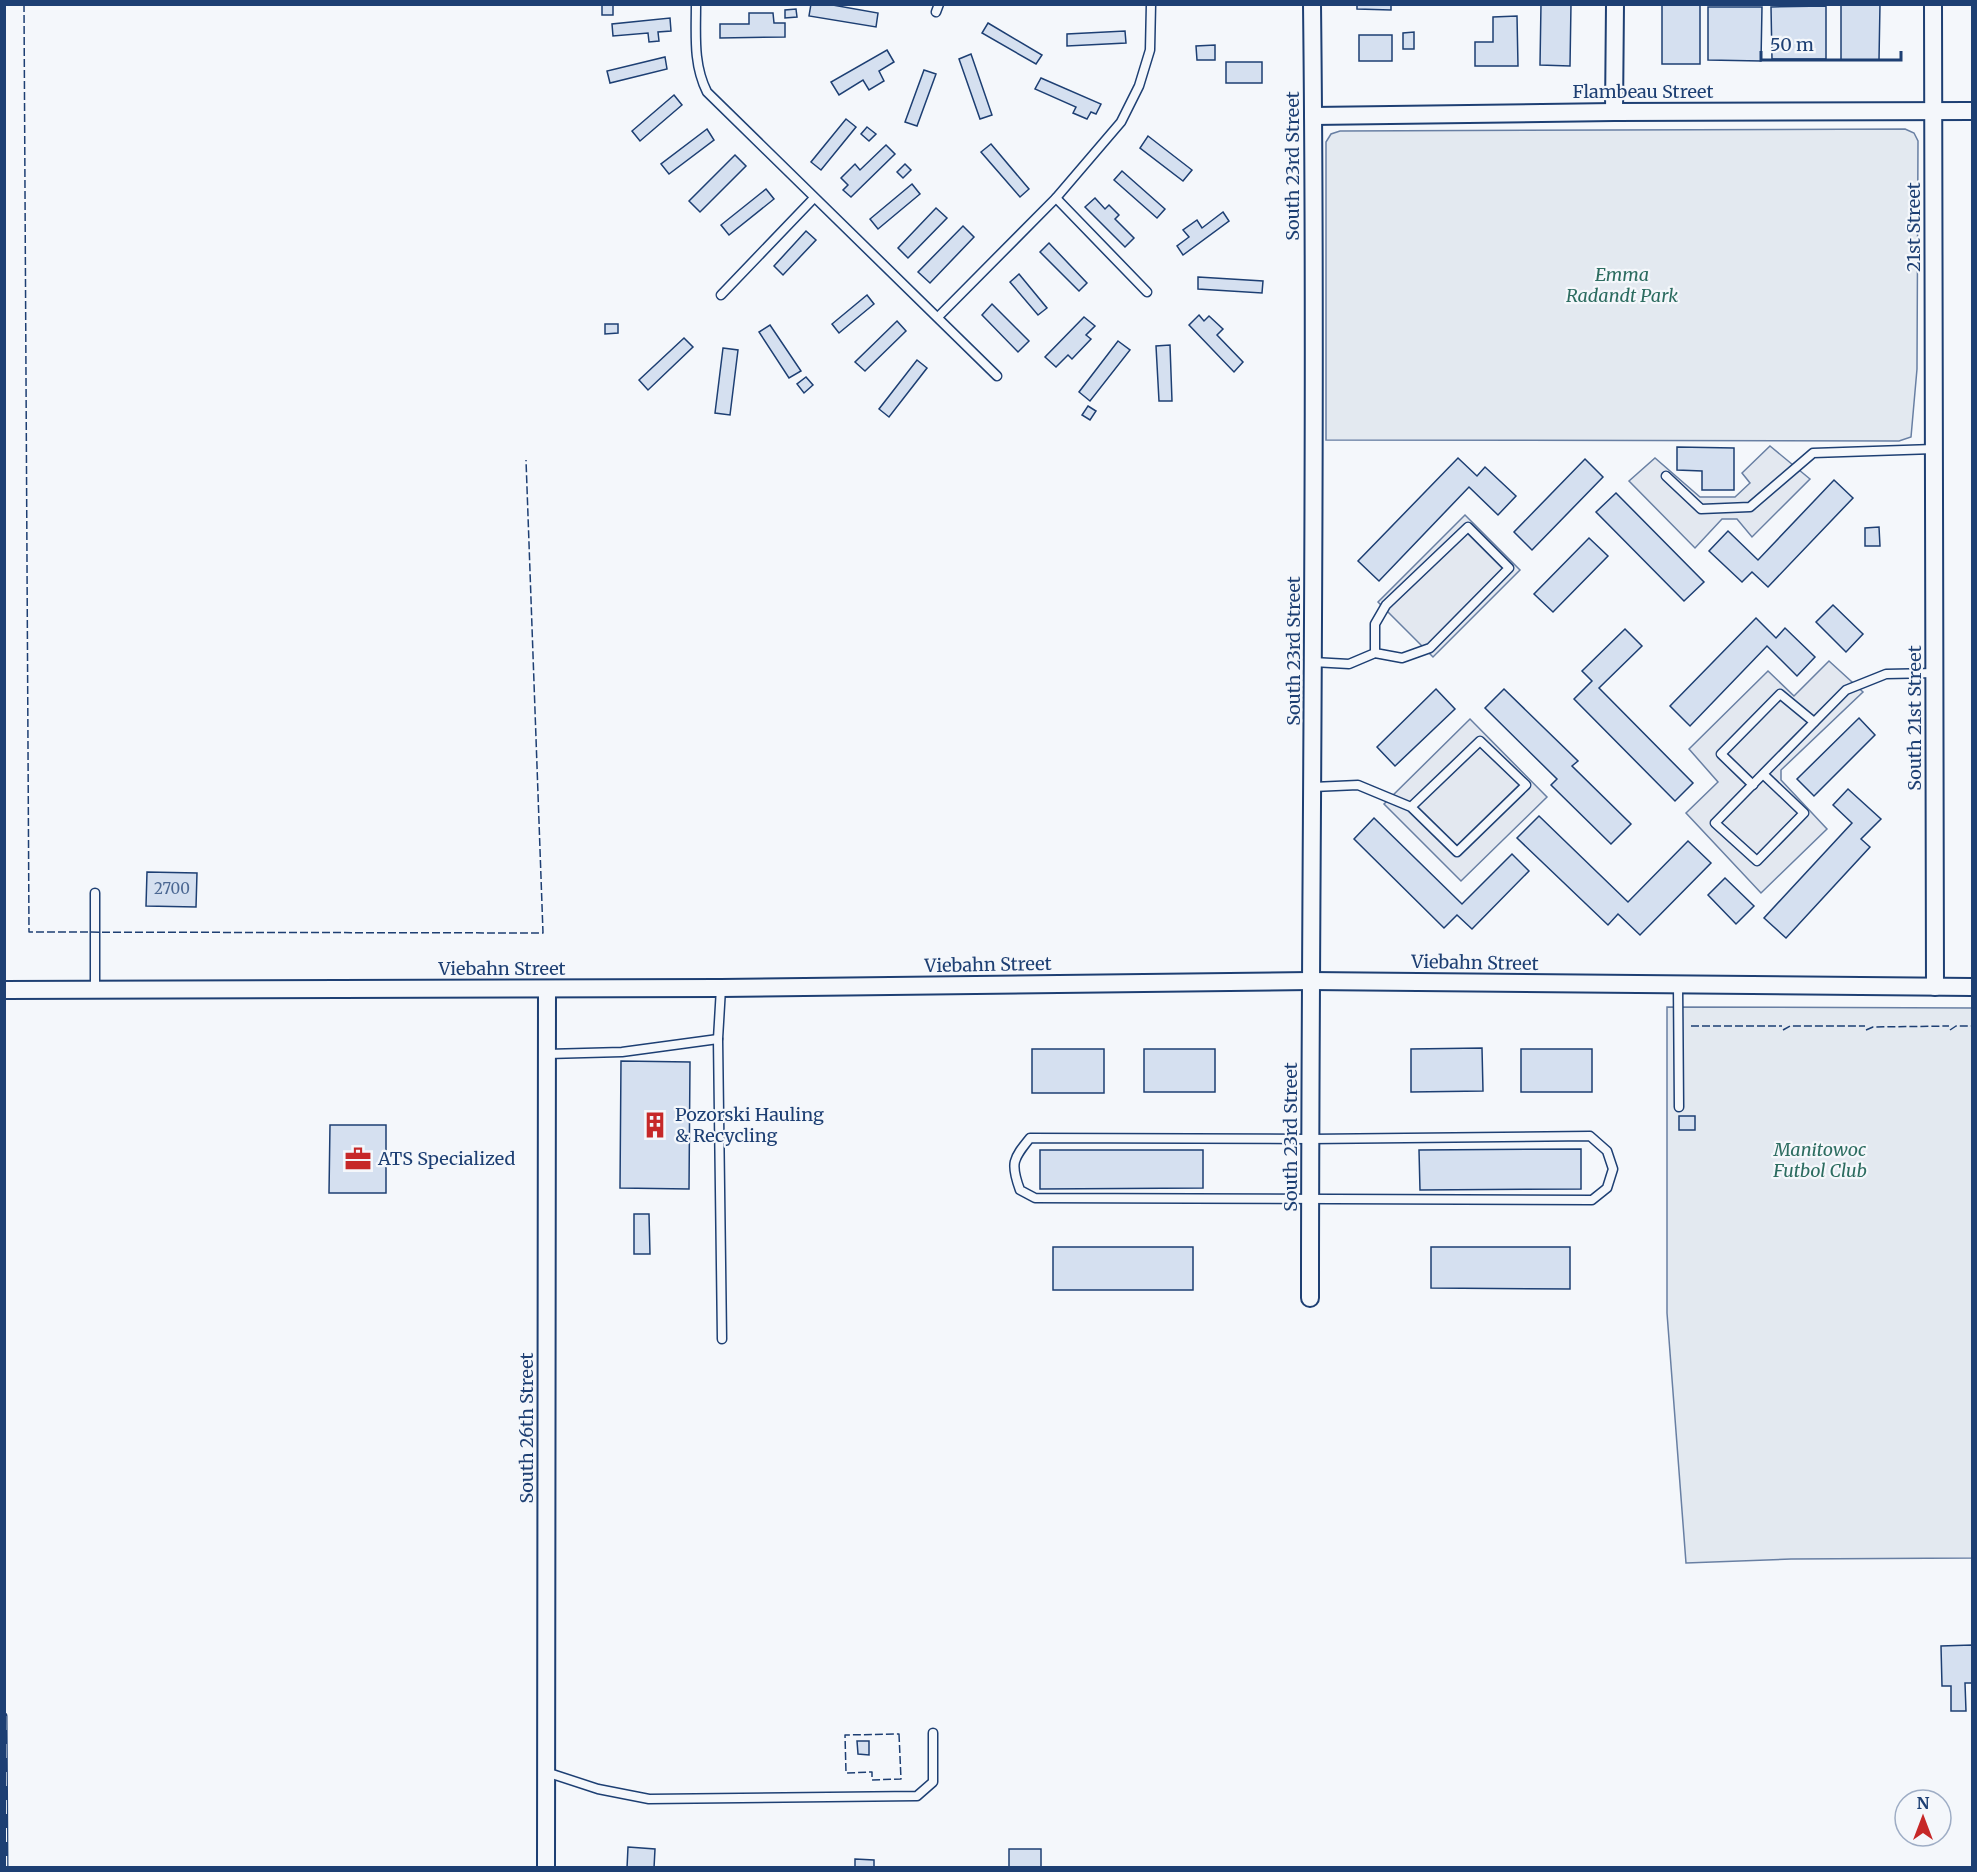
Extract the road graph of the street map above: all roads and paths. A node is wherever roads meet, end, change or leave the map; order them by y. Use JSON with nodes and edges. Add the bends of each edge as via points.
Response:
{"nodes":[{"id":1,"x":696,"y":4,"type":"edge"},
{"id":2,"x":1150,"y":4,"type":"edge"},
{"id":3,"x":1312,"y":4,"type":"edge"},
{"id":4,"x":1615,"y":4,"type":"edge"},
{"id":5,"x":1934,"y":4,"type":"edge"},
{"id":6,"x":1934,"y":111,"type":"junction"},
{"id":7,"x":1972,"y":111,"type":"edge"},
{"id":8,"x":1614,"y":112,"type":"junction"},
{"id":9,"x":1313,"y":116,"type":"junction"},
{"id":10,"x":814,"y":198,"type":"junction"},
{"id":11,"x":1056,"y":198,"type":"junction"},
{"id":12,"x":1147,"y":292,"type":"dead end"},
{"id":13,"x":721,"y":295,"type":"dead end"},
{"id":14,"x":938,"y":317,"type":"junction"},
{"id":15,"x":997,"y":376,"type":"dead end"},
{"id":16,"x":1934,"y":450,"type":"junction"},
{"id":17,"x":1666,"y":476,"type":"dead end"},
{"id":18,"x":1375,"y":653,"type":"junction"},
{"id":19,"x":1313,"y":662,"type":"junction"},
{"id":20,"x":1935,"y":673,"type":"junction"},
{"id":21,"x":1814,"y":722,"type":"junction"},
{"id":22,"x":1763,"y":774,"type":"junction"},
{"id":23,"x":1753,"y":785,"type":"junction"},
{"id":24,"x":1313,"y":787,"type":"junction"},
{"id":25,"x":1411,"y":807,"type":"junction"},
{"id":26,"x":95,"y":893,"type":"dead end"},
{"id":27,"x":1310,"y":981,"type":"junction"},
{"id":28,"x":1678,"y":985,"type":"junction"},
{"id":29,"x":1935,"y":987,"type":"junction"},
{"id":30,"x":1972,"y":987,"type":"edge"},
{"id":31,"x":547,"y":988,"type":"junction"},
{"id":32,"x":721,"y":988,"type":"junction"},
{"id":33,"x":4,"y":990,"type":"edge"},
{"id":34,"x":95,"y":990,"type":"junction"},
{"id":35,"x":718,"y":1039,"type":"junction"},
{"id":36,"x":547,"y":1054,"type":"junction"},
{"id":37,"x":1678,"y":1107,"type":"dead end"},
{"id":38,"x":1310,"y":1139,"type":"junction"},
{"id":39,"x":1310,"y":1198,"type":"junction"},
{"id":40,"x":1310,"y":1298,"type":"dead end"},
{"id":41,"x":722,"y":1339,"type":"dead end"},
{"id":42,"x":933,"y":1733,"type":"dead end"},
{"id":43,"x":546,"y":1772,"type":"junction"},
{"id":44,"x":546,"y":1868,"type":"edge"}],
"edges":[{"from":1,"to":10,"type":"lane","via":[[696,61],[707,92]]},
{"from":2,"to":11,"type":"lane","via":[[1150,50],[1139,86],[1121,122]]},
{"from":3,"to":9,"type":"street","name":"South 23rd Street"},
{"from":4,"to":8,"type":"street"},
{"from":5,"to":6,"type":"street","name":"21st Street"},
{"from":6,"to":7,"type":"street","name":"Flambeau Street"},
{"from":6,"to":8,"type":"street","name":"Flambeau Street"},
{"from":6,"to":16,"type":"street","name":"21st Street"},
{"from":8,"to":9,"type":"street","name":"Flambeau Street"},
{"from":9,"to":19,"type":"street","name":"South 23rd Street"},
{"from":10,"to":13,"type":"lane"},
{"from":10,"to":14,"type":"lane"},
{"from":11,"to":12,"type":"lane"},
{"from":11,"to":14,"type":"lane"},
{"from":14,"to":15,"type":"lane"},
{"from":16,"to":17,"type":"lane","via":[[1813,453],[1750,507],[1701,508]]},
{"from":16,"to":20,"type":"street","name":"South 21st Street"},
{"from":18,"to":18,"type":"lane","via":[[1375,624],[1386,605],[1468,526],[1509,568],[1430,648],[1402,658]]},
{"from":18,"to":19,"type":"lane","via":[[1348,664]]},
{"from":19,"to":24,"type":"street","name":"South 23rd Street"},
{"from":20,"to":21,"type":"lane","via":[[1886,674],[1846,690]]},
{"from":20,"to":29,"type":"street","name":"South 21st Street"},
{"from":21,"to":22,"type":"lane"},
{"from":21,"to":23,"type":"lane","via":[[1780,694],[1721,753]]},
{"from":22,"to":23,"type":"lane"},
{"from":22,"to":23,"type":"lane","via":[[1804,813],[1757,861],[1715,823]]},
{"from":24,"to":25,"type":"lane","via":[[1358,785]]},
{"from":24,"to":27,"type":"street","name":"South 23rd Street"},
{"from":25,"to":25,"type":"lane","via":[[1457,852],[1526,785],[1480,741]]},
{"from":26,"to":34,"type":"lane"},
{"from":27,"to":28,"type":"street","name":"Viebahn Street"},
{"from":27,"to":32,"type":"street","name":"Viebahn Street"},
{"from":27,"to":38,"type":"street","name":"South 23rd Street"},
{"from":28,"to":29,"type":"street","name":"Viebahn Street"},
{"from":28,"to":37,"type":"lane"},
{"from":29,"to":30,"type":"street","name":"Viebahn Street"},
{"from":31,"to":32,"type":"street","name":"Viebahn Street"},
{"from":31,"to":34,"type":"street","name":"Viebahn Street"},
{"from":31,"to":36,"type":"street","name":"South 26th Street"},
{"from":32,"to":35,"type":"lane"},
{"from":33,"to":34,"type":"street","name":"Viebahn Street"},
{"from":35,"to":36,"type":"lane","via":[[622,1052]]},
{"from":35,"to":41,"type":"lane"},
{"from":36,"to":43,"type":"street","name":"South 26th Street"},
{"from":38,"to":39,"type":"street","name":"South 23rd Street"},
{"from":38,"to":39,"type":"lane","via":[[1030,1138],[1016,1155],[1013,1172],[1020,1190],[1035,1198]]},
{"from":38,"to":39,"type":"lane","via":[[1590,1136],[1607,1151],[1613,1169],[1607,1188],[1592,1200]]},
{"from":39,"to":40,"type":"street","name":"South 23rd Street"},
{"from":42,"to":43,"type":"lane","via":[[933,1782],[917,1796],[649,1799],[598,1789]]},
{"from":43,"to":44,"type":"street","name":"South 26th Street"}]}
